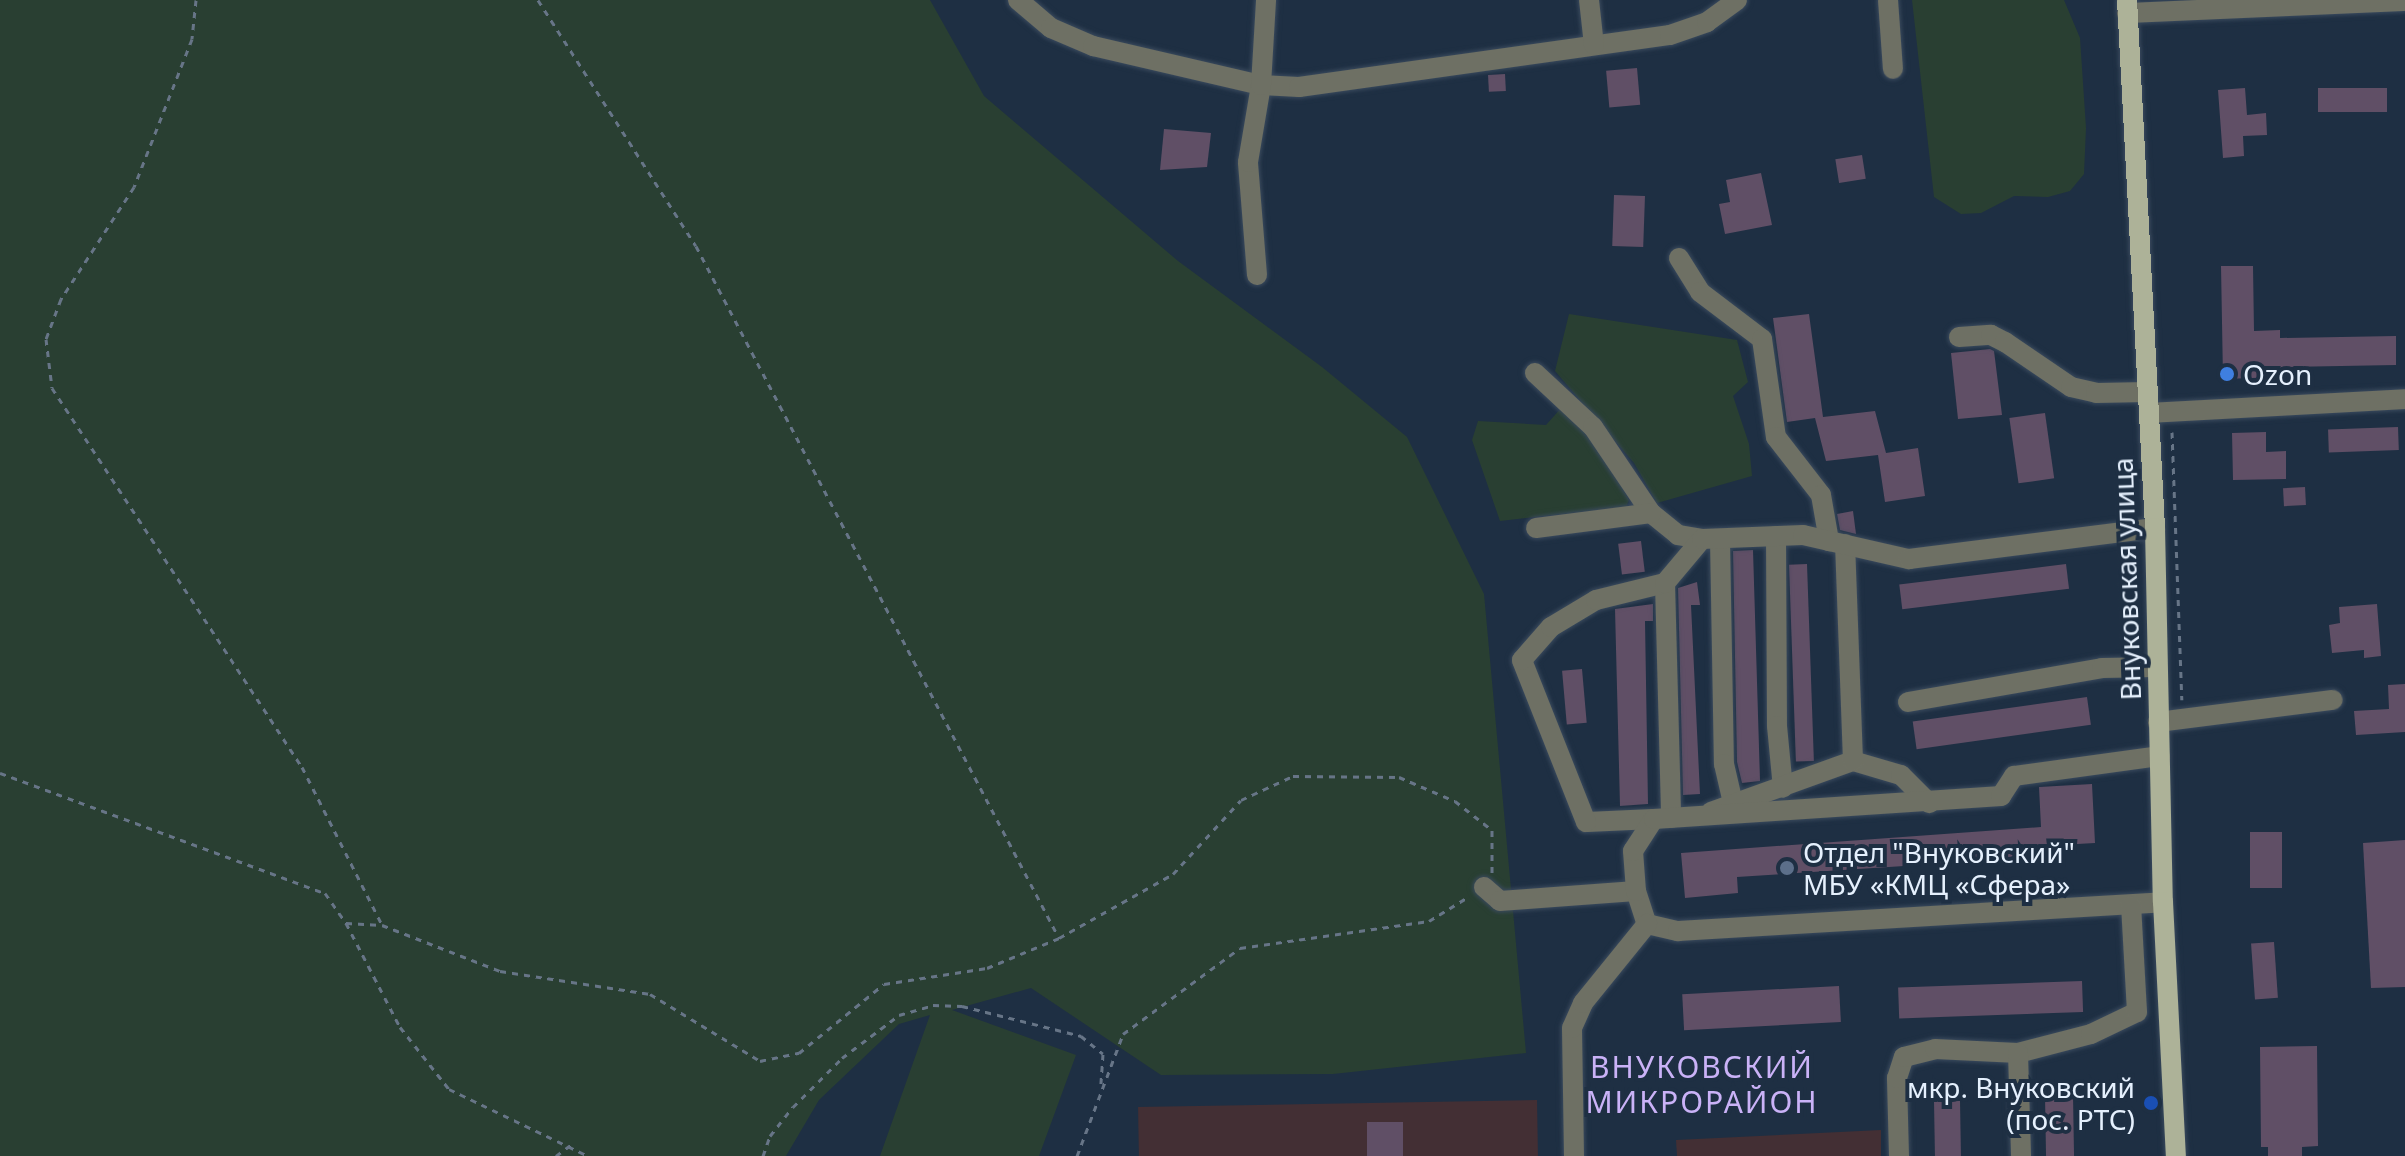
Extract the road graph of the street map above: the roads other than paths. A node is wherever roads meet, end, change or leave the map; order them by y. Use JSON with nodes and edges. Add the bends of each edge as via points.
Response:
{"nodes":[{"id":1,"x":1018,"y":0,"type":"edge"},
{"id":2,"x":1266,"y":0,"type":"edge"},
{"id":3,"x":1589,"y":0,"type":"edge"},
{"id":4,"x":1737,"y":0,"type":"edge"},
{"id":5,"x":1888,"y":0,"type":"edge"},
{"id":6,"x":2405,"y":1,"type":"edge"},
{"id":7,"x":2127,"y":6,"type":"edge"},
{"id":8,"x":1594,"y":45,"type":"junction"},
{"id":9,"x":1893,"y":69,"type":"dead end"},
{"id":10,"x":1261,"y":85,"type":"junction"},
{"id":11,"x":1679,"y":258,"type":"dead end"},
{"id":12,"x":1257,"y":275,"type":"dead end"},
{"id":13,"x":1959,"y":337,"type":"dead end"},
{"id":14,"x":1535,"y":373,"type":"dead end"},
{"id":15,"x":2148,"y":392,"type":"junction"},
{"id":16,"x":2405,"y":399,"type":"edge"},
{"id":17,"x":2149,"y":413,"type":"junction"},
{"id":18,"x":1651,"y":513,"type":"junction"},
{"id":19,"x":1536,"y":528,"type":"dead end"},
{"id":20,"x":2155,"y":528,"type":"junction"},
{"id":21,"x":1776,"y":536,"type":"junction"},
{"id":22,"x":1711,"y":539,"type":"junction"},
{"id":23,"x":1837,"y":543,"type":"junction"},
{"id":24,"x":1665,"y":583,"type":"junction"},
{"id":25,"x":2157,"y":667,"type":"junction"},
{"id":26,"x":2333,"y":700,"type":"dead end"},
{"id":27,"x":1908,"y":702,"type":"dead end"},
{"id":28,"x":2158,"y":722,"type":"junction"},
{"id":29,"x":2160,"y":756,"type":"junction"},
{"id":30,"x":1853,"y":761,"type":"junction"},
{"id":31,"x":1783,"y":788,"type":"junction"},
{"id":32,"x":1733,"y":802,"type":"junction"},
{"id":33,"x":1929,"y":803,"type":"junction"},
{"id":34,"x":1699,"y":817,"type":"junction"},
{"id":35,"x":1662,"y":818,"type":"junction"},
{"id":36,"x":1484,"y":887,"type":"road end"},
{"id":37,"x":1636,"y":891,"type":"junction"},
{"id":38,"x":2163,"y":902,"type":"junction"},
{"id":39,"x":2131,"y":906,"type":"junction"},
{"id":40,"x":1647,"y":924,"type":"junction"},
{"id":41,"x":2018,"y":1053,"type":"junction"},
{"id":42,"x":1574,"y":1156,"type":"edge"},
{"id":43,"x":1899,"y":1156,"type":"edge"},
{"id":44,"x":2021,"y":1156,"type":"edge"},
{"id":45,"x":2176,"y":1156,"type":"edge"}],
"edges":[{"from":1,"to":10,"type":"street","via":[[1051,28],[1093,46]]},
{"from":2,"to":10,"type":"street"},
{"from":3,"to":8,"type":"street"},
{"from":4,"to":8,"type":"street","via":[[1707,22],[1670,35]]},
{"from":5,"to":9,"type":"street"},
{"from":6,"to":7,"type":"street"},
{"from":7,"to":15,"type":"main road","name":"Внуковская улица"},
{"from":8,"to":10,"type":"street","via":[[1299,87]]},
{"from":10,"to":12,"type":"street","via":[[1248,162]]},
{"from":11,"to":23,"type":"street","via":[[1700,292],[1762,339],[1776,437],[1821,495]]},
{"from":13,"to":15,"type":"street","via":[[1991,335],[2071,387],[2096,393]]},
{"from":14,"to":18,"type":"street","via":[[1593,427]]},
{"from":15,"to":17,"type":"main road","name":"Внуковская улица"},
{"from":16,"to":17,"type":"street"},
{"from":17,"to":20,"type":"main road","name":"Внуковская улица"},
{"from":18,"to":19,"type":"street"},
{"from":18,"to":22,"type":"street","via":[[1678,535]]},
{"from":20,"to":23,"type":"street","via":[[1909,559]]},
{"from":20,"to":25,"type":"main road","name":"Внуковская улица"},
{"from":21,"to":22,"type":"street"},
{"from":21,"to":23,"type":"street"},
{"from":21,"to":31,"type":"street","via":[[1777,726]]},
{"from":22,"to":24,"type":"street"},
{"from":22,"to":32,"type":"street","via":[[1724,764]]},
{"from":23,"to":30,"type":"street"},
{"from":24,"to":35,"type":"street"},
{"from":24,"to":35,"type":"street","via":[[1596,600],[1551,627],[1522,660],[1586,822]]},
{"from":25,"to":27,"type":"street","via":[[2102,668]]},
{"from":25,"to":28,"type":"main road","name":"Внуковская улица"},
{"from":26,"to":28,"type":"street"},
{"from":28,"to":29,"type":"main road","name":"Внуковская улица"},
{"from":29,"to":33,"type":"street","via":[[2014,776],[2001,796]]},
{"from":29,"to":38,"type":"main road","name":"Внуковская улица"},
{"from":30,"to":31,"type":"street"},
{"from":30,"to":33,"type":"street","via":[[1901,775]]},
{"from":31,"to":32,"type":"street"},
{"from":32,"to":34,"type":"street"},
{"from":33,"to":34,"type":"street"},
{"from":34,"to":35,"type":"street"},
{"from":35,"to":37,"type":"street","via":[[1633,851]]},
{"from":36,"to":37,"type":"street","via":[[1500,901]]},
{"from":37,"to":40,"type":"street"},
{"from":38,"to":39,"type":"street"},
{"from":38,"to":45,"type":"main road","name":"Внуковская улица"},
{"from":39,"to":40,"type":"street","via":[[1678,931]]},
{"from":39,"to":41,"type":"street","via":[[2137,1012],[2091,1034]]},
{"from":40,"to":42,"type":"street","via":[[1583,1003],[1572,1028]]},
{"from":41,"to":43,"type":"street","via":[[1935,1049],[1904,1057],[1897,1078]]},
{"from":41,"to":44,"type":"street"}]}
